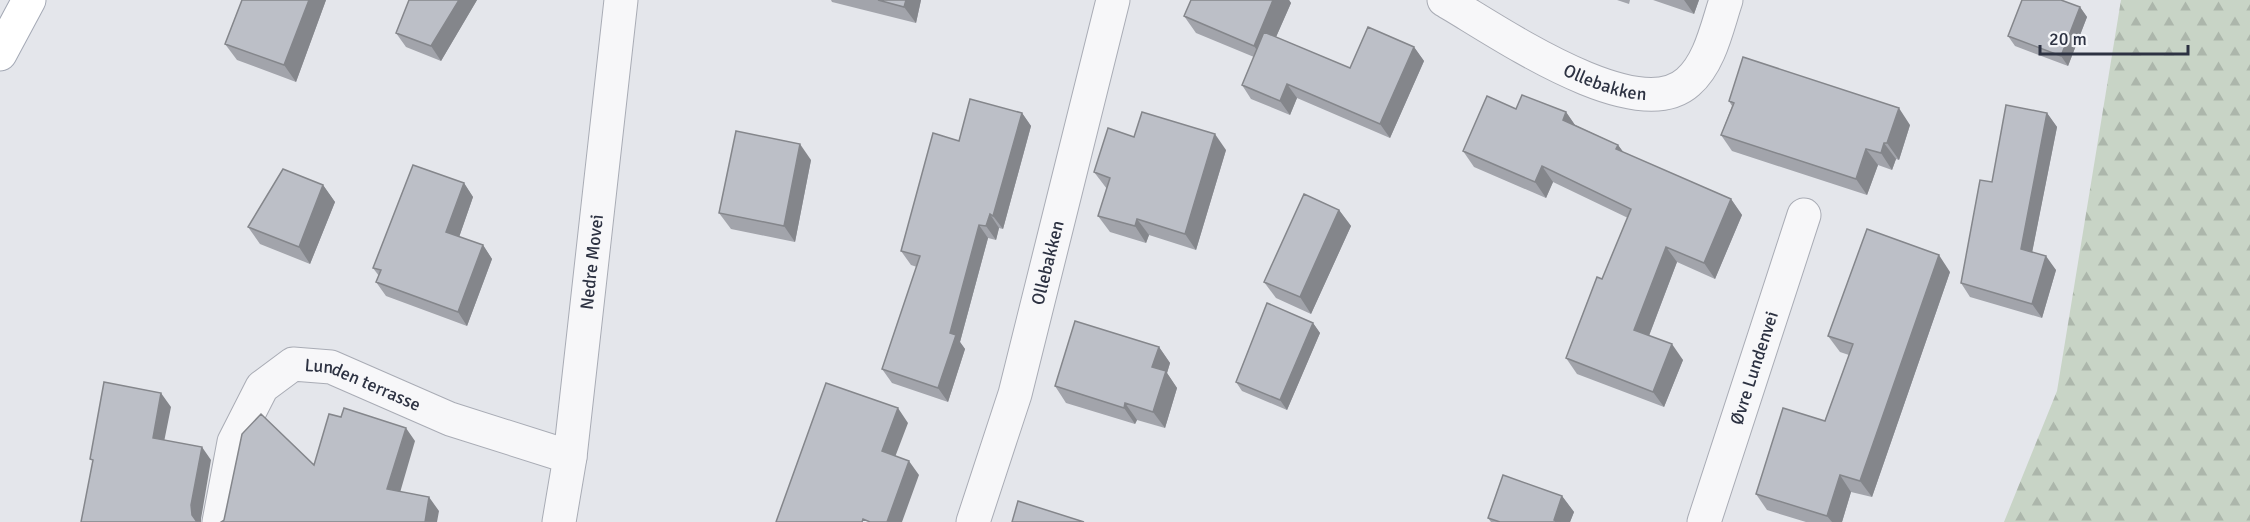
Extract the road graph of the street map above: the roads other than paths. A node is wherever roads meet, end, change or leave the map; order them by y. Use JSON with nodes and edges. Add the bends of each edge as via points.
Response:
{"nodes":[{"id":1,"x":29,"y":0,"type":"edge"},
{"id":2,"x":621,"y":0,"type":"edge"},
{"id":3,"x":1113,"y":0,"type":"edge"},
{"id":4,"x":1444,"y":0,"type":"edge"},
{"id":5,"x":1726,"y":0,"type":"edge"},
{"id":6,"x":0,"y":54,"type":"edge"},
{"id":7,"x":1804,"y":215,"type":"dead end"},
{"id":8,"x":570,"y":457,"type":"junction"},
{"id":9,"x":219,"y":522,"type":"edge"},
{"id":10,"x":559,"y":522,"type":"edge"},
{"id":11,"x":973,"y":522,"type":"edge"},
{"id":12,"x":1704,"y":522,"type":"edge"}],
"edges":[{"from":1,"to":6,"type":"main road"},
{"from":2,"to":8,"type":"street","name":"Nedre Movei"},
{"from":3,"to":11,"type":"street","name":"Ollebakken","via":[[1015,394]]},
{"from":4,"to":5,"type":"street","name":"Ollebakken","via":[[1580,78],[1631,94],[1660,95],[1688,83],[1695,73],[1708,54]]},
{"from":7,"to":12,"type":"street","name":"Øvre Lundenvei"},
{"from":8,"to":9,"type":"street","name":"Lunden terrasse","via":[[450,418],[331,367],[293,364],[262,387],[234,442]]},
{"from":8,"to":10,"type":"street","name":"Nedre Movei"}]}
